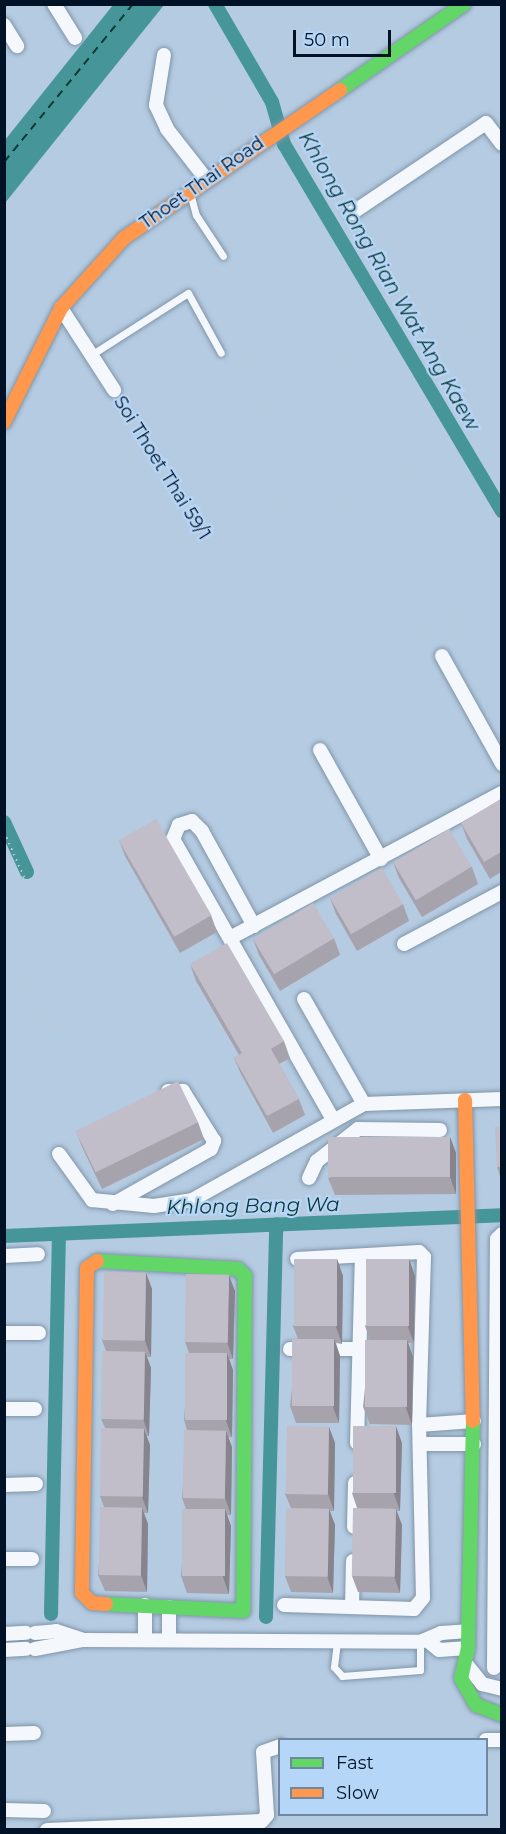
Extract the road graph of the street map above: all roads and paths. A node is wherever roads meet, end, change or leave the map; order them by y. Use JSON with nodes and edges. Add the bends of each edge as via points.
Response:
{"nodes":[{"id":1,"x":54,"y":4,"type":"edge"},
{"id":2,"x":464,"y":4,"type":"edge"},
{"id":3,"x":4,"y":25,"type":"edge"},
{"id":4,"x":165,"y":25,"type":"dead end"},
{"id":5,"x":75,"y":38,"type":"dead end"},
{"id":6,"x":16,"y":46,"type":"dead end"},
{"id":7,"x":164,"y":55,"type":"dead end"},
{"id":8,"x":501,"y":144,"type":"edge"},
{"id":9,"x":253,"y":148,"type":"junction"},
{"id":10,"x":206,"y":179,"type":"junction"},
{"id":11,"x":189,"y":191,"type":"junction"},
{"id":12,"x":352,"y":213,"type":"dead end"},
{"id":13,"x":501,"y":236,"type":"edge"},
{"id":14,"x":480,"y":250,"type":"dead end"},
{"id":15,"x":223,"y":256,"type":"dead end"},
{"id":16,"x":338,"y":306,"type":"dead end"},
{"id":17,"x":61,"y":308,"type":"junction"},
{"id":18,"x":501,"y":311,"type":"edge"},
{"id":19,"x":4,"y":318,"type":"edge"},
{"id":20,"x":378,"y":340,"type":"dead end"},
{"id":21,"x":43,"y":341,"type":"junction"},
{"id":22,"x":221,"y":352,"type":"dead end"},
{"id":23,"x":433,"y":353,"type":"dead end"},
{"id":24,"x":92,"y":355,"type":"junction"},
{"id":25,"x":35,"y":357,"type":"junction"},
{"id":26,"x":501,"y":374,"type":"edge"},
{"id":27,"x":114,"y":390,"type":"joint"},
{"id":28,"x":454,"y":402,"type":"dead end"},
{"id":29,"x":265,"y":414,"type":"junction"},
{"id":30,"x":4,"y":422,"type":"edge"},
{"id":31,"x":452,"y":449,"type":"dead end"},
{"id":32,"x":95,"y":474,"type":"dead end"},
{"id":33,"x":324,"y":477,"type":"junction"},
{"id":34,"x":348,"y":511,"type":"junction"},
{"id":35,"x":501,"y":585,"type":"edge"},
{"id":36,"x":447,"y":618,"type":"junction"},
{"id":37,"x":430,"y":628,"type":"junction"},
{"id":38,"x":442,"y":656,"type":"dead end"},
{"id":39,"x":501,"y":714,"type":"edge"},
{"id":40,"x":320,"y":750,"type":"dead end"},
{"id":41,"x":206,"y":764,"type":"dead end"},
{"id":42,"x":501,"y":764,"type":"edge"},
{"id":43,"x":198,"y":781,"type":"dead end"},
{"id":44,"x":501,"y":793,"type":"edge"},
{"id":45,"x":4,"y":832,"type":"edge"},
{"id":46,"x":381,"y":859,"type":"junction"},
{"id":47,"x":25,"y":879,"type":"junction"},
{"id":48,"x":4,"y":892,"type":"edge"},
{"id":49,"x":501,"y":892,"type":"edge"},
{"id":50,"x":254,"y":926,"type":"junction"},
{"id":51,"x":230,"y":938,"type":"junction"},
{"id":52,"x":404,"y":944,"type":"dead end"},
{"id":53,"x":4,"y":950,"type":"edge"},
{"id":54,"x":160,"y":973,"type":"dead end"},
{"id":55,"x":304,"y":999,"type":"dead end"},
{"id":56,"x":153,"y":1098,"type":"edge"},
{"id":57,"x":465,"y":1100,"type":"junction"},
{"id":58,"x":501,"y":1100,"type":"edge"},
{"id":59,"x":364,"y":1104,"type":"junction"},
{"id":60,"x":350,"y":1111,"type":"junction"},
{"id":61,"x":333,"y":1120,"type":"junction"},
{"id":62,"x":358,"y":1129,"type":"junction"},
{"id":63,"x":440,"y":1130,"type":"dead end"},
{"id":64,"x":59,"y":1154,"type":"dead end"},
{"id":65,"x":309,"y":1179,"type":"dead end"},
{"id":66,"x":113,"y":1204,"type":"junction"},
{"id":67,"x":501,"y":1234,"type":"edge"},
{"id":68,"x":38,"y":1254,"type":"dead end"},
{"id":69,"x":4,"y":1256,"type":"edge"},
{"id":70,"x":362,"y":1256,"type":"junction"},
{"id":71,"x":297,"y":1259,"type":"edge"},
{"id":72,"x":499,"y":1309,"type":"edge"},
{"id":73,"x":4,"y":1333,"type":"edge"},
{"id":74,"x":39,"y":1333,"type":"dead end"},
{"id":75,"x":290,"y":1349,"type":"edge"},
{"id":76,"x":359,"y":1349,"type":"junction"},
{"id":77,"x":381,"y":1349,"type":"edge"},
{"id":78,"x":402,"y":1350,"type":"edge"},
{"id":79,"x":424,"y":1351,"type":"junction"},
{"id":80,"x":35,"y":1409,"type":"dead end"},
{"id":81,"x":4,"y":1410,"type":"edge"},
{"id":82,"x":500,"y":1418,"type":"edge"},
{"id":83,"x":474,"y":1421,"type":"junction"},
{"id":84,"x":419,"y":1425,"type":"junction"},
{"id":85,"x":420,"y":1444,"type":"junction"},
{"id":86,"x":474,"y":1444,"type":"junction"},
{"id":87,"x":36,"y":1484,"type":"dead end"},
{"id":88,"x":4,"y":1485,"type":"edge"},
{"id":89,"x":473,"y":1494,"type":"junction"},
{"id":90,"x":497,"y":1494,"type":"junction"},
{"id":91,"x":4,"y":1559,"type":"edge"},
{"id":92,"x":32,"y":1559,"type":"dead end"},
{"id":93,"x":500,"y":1560,"type":"edge"},
{"id":94,"x":145,"y":1605,"type":"junction"},
{"id":95,"x":284,"y":1605,"type":"dead end"},
{"id":96,"x":169,"y":1607,"type":"junction"},
{"id":97,"x":352,"y":1607,"type":"junction"},
{"id":98,"x":468,"y":1631,"type":"junction"},
{"id":99,"x":4,"y":1634,"type":"edge"},
{"id":100,"x":145,"y":1639,"type":"junction"},
{"id":101,"x":169,"y":1639,"type":"junction"},
{"id":102,"x":83,"y":1640,"type":"junction"},
{"id":103,"x":424,"y":1641,"type":"junction"},
{"id":104,"x":337,"y":1642,"type":"junction"},
{"id":105,"x":468,"y":1648,"type":"junction"},
{"id":106,"x":4,"y":1650,"type":"edge"},
{"id":107,"x":466,"y":1664,"type":"junction"},
{"id":108,"x":494,"y":1668,"type":"dead end"},
{"id":109,"x":501,"y":1689,"type":"edge"},
{"id":110,"x":501,"y":1715,"type":"edge"},
{"id":111,"x":34,"y":1733,"type":"dead end"},
{"id":112,"x":4,"y":1734,"type":"edge"},
{"id":113,"x":278,"y":1746,"type":"edge"},
{"id":114,"x":4,"y":1810,"type":"edge"},
{"id":115,"x":44,"y":1811,"type":"dead end"},
{"id":116,"x":47,"y":1830,"type":"edge"}],
"edges":[{"from":1,"to":5,"type":"street"},
{"from":2,"to":9,"type":"street","name":"Thoet Thai Road"},
{"from":3,"to":6,"type":"street"},
{"from":4,"to":9,"type":"path"},
{"from":7,"to":10,"type":"street","via":[[156,105],[167,129]]},
{"from":8,"to":12,"type":"street","via":[[486,123]]},
{"from":9,"to":10,"type":"street","name":"Thoet Thai Road"},
{"from":10,"to":11,"type":"street","name":"Thoet Thai Road"},
{"from":11,"to":15,"type":"lane"},
{"from":11,"to":17,"type":"street","name":"Thoet Thai Road","via":[[124,238]]},
{"from":13,"to":14,"type":"path"},
{"from":16,"to":29,"type":"path","via":[[238,363]]},
{"from":17,"to":21,"type":"street","name":"Thoet Thai Road"},
{"from":17,"to":24,"type":"street","name":"Soi Thoet Thai 59/1"},
{"from":18,"to":23,"type":"path"},
{"from":19,"to":21,"type":"path"},
{"from":20,"to":29,"type":"path"},
{"from":21,"to":25,"type":"street","name":"Thoet Thai Road"},
{"from":22,"to":24,"type":"lane","via":[[187,293]]},
{"from":24,"to":27,"type":"street","name":"Soi Thoet Thai 59/1"},
{"from":25,"to":30,"type":"street","name":"Thoet Thai Road"},
{"from":25,"to":32,"type":"path"},
{"from":26,"to":28,"type":"path"},
{"from":27,"to":33,"type":"path","name":"Soi Thoet Thai 59/1","via":[[206,545],[216,544]]},
{"from":29,"to":33,"type":"path","via":[[301,475]]},
{"from":31,"to":34,"type":"path"},
{"from":33,"to":34,"type":"path"},
{"from":34,"to":37,"type":"path"},
{"from":35,"to":36,"type":"path"},
{"from":36,"to":37,"type":"path"},
{"from":36,"to":39,"type":"path"},
{"from":37,"to":41,"type":"path","via":[[292,703]]},
{"from":38,"to":42,"type":"street"},
{"from":40,"to":46,"type":"street"},
{"from":43,"to":47,"type":"path","via":[[114,841]]},
{"from":44,"to":46,"type":"street"},
{"from":45,"to":47,"type":"path"},
{"from":46,"to":50,"type":"street"},
{"from":47,"to":48,"type":"path"},
{"from":49,"to":52,"type":"street"},
{"from":50,"to":51,"type":"street"},
{"from":50,"to":51,"type":"street","via":[[202,831],[192,821],[179,825],[173,838]]},
{"from":51,"to":61,"type":"street"},
{"from":53,"to":54,"type":"path","via":[[50,1031]]},
{"from":55,"to":59,"type":"street"},
{"from":56,"to":66,"type":"street","via":[[171,1089],[183,1091],[214,1141],[211,1149]]},
{"from":57,"to":58,"type":"street"},
{"from":57,"to":59,"type":"street"},
{"from":57,"to":83,"type":"street"},
{"from":59,"to":60,"type":"street"},
{"from":60,"to":61,"type":"street"},
{"from":60,"to":62,"type":"lane"},
{"from":61,"to":66,"type":"street","via":[[192,1200]]},
{"from":62,"to":63,"type":"street"},
{"from":62,"to":65,"type":"street","via":[[317,1161]]},
{"from":64,"to":66,"type":"street","via":[[87,1196]]},
{"from":67,"to":72,"type":"street"},
{"from":68,"to":69,"type":"street"},
{"from":70,"to":71,"type":"street"},
{"from":70,"to":76,"type":"street"},
{"from":70,"to":79,"type":"street","via":[[422,1254]]},
{"from":72,"to":82,"type":"street"},
{"from":73,"to":74,"type":"street"},
{"from":75,"to":76,"type":"street"},
{"from":76,"to":77,"type":"street"},
{"from":76,"to":97,"type":"street"},
{"from":78,"to":79,"type":"street"},
{"from":79,"to":84,"type":"street"},
{"from":80,"to":81,"type":"street"},
{"from":82,"to":90,"type":"street"},
{"from":83,"to":84,"type":"street"},
{"from":83,"to":86,"type":"street"},
{"from":84,"to":85,"type":"street"},
{"from":85,"to":86,"type":"street"},
{"from":85,"to":97,"type":"street","via":[[423,1598],[414,1609]]},
{"from":86,"to":89,"type":"street"},
{"from":87,"to":88,"type":"street"},
{"from":89,"to":90,"type":"street"},
{"from":89,"to":98,"type":"street"},
{"from":90,"to":93,"type":"street"},
{"from":91,"to":92,"type":"street"},
{"from":93,"to":108,"type":"street"},
{"from":94,"to":96,"type":"street"},
{"from":94,"to":96,"type":"street","via":[[92,1603],[82,1593],[87,1268],[97,1261],[238,1269],[245,1276],[243,1611]]},
{"from":94,"to":100,"type":"street"},
{"from":95,"to":97,"type":"street"},
{"from":96,"to":101,"type":"street"},
{"from":98,"to":103,"type":"street","via":[[441,1633]]},
{"from":98,"to":105,"type":"street"},
{"from":99,"to":102,"type":"street","via":[[56,1631]]},
{"from":100,"to":101,"type":"street"},
{"from":100,"to":102,"type":"street"},
{"from":101,"to":104,"type":"street"},
{"from":102,"to":106,"type":"street"},
{"from":103,"to":104,"type":"street"},
{"from":103,"to":104,"type":"lane","via":[[420,1670],[342,1676],[334,1666]]},
{"from":103,"to":105,"type":"street","via":[[439,1650]]},
{"from":105,"to":107,"type":"street"},
{"from":107,"to":109,"type":"street","via":[[482,1684]]},
{"from":107,"to":110,"type":"street","via":[[461,1678],[465,1691],[483,1710]]},
{"from":111,"to":112,"type":"street"},
{"from":113,"to":116,"type":"street","via":[[263,1752],[267,1815],[262,1821]]},
{"from":114,"to":115,"type":"street"}]}
